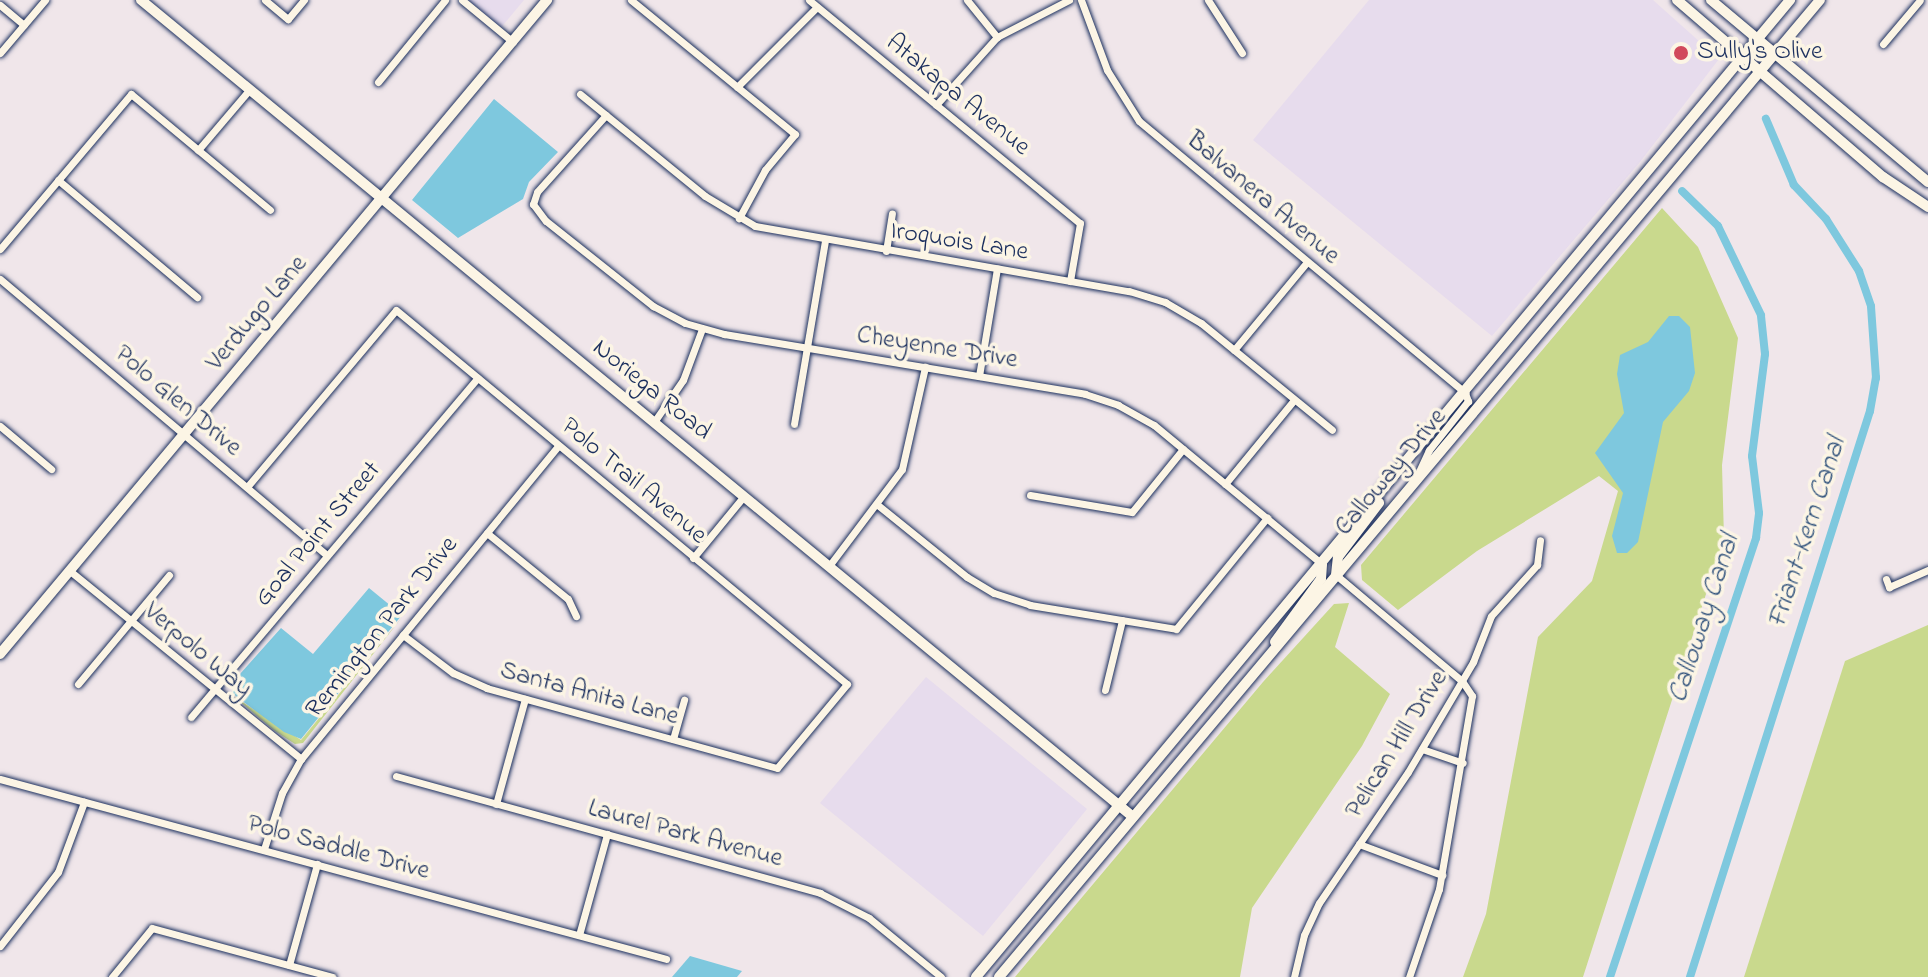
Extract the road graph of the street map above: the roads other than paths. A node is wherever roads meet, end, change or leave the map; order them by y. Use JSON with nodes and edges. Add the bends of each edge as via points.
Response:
{"nodes":[{"id":1,"x":45,"y":0,"type":"edge"},
{"id":2,"x":265,"y":0,"type":"edge"},
{"id":3,"x":304,"y":0,"type":"edge"},
{"id":4,"x":445,"y":0,"type":"edge"},
{"id":5,"x":462,"y":0,"type":"edge"},
{"id":6,"x":547,"y":0,"type":"edge"},
{"id":7,"x":631,"y":0,"type":"edge"},
{"id":8,"x":809,"y":0,"type":"edge"},
{"id":9,"x":967,"y":0,"type":"edge"},
{"id":10,"x":1069,"y":0,"type":"edge"},
{"id":11,"x":1081,"y":0,"type":"edge"},
{"id":12,"x":1208,"y":0,"type":"edge"},
{"id":13,"x":1677,"y":0,"type":"edge"},
{"id":14,"x":1711,"y":0,"type":"edge"},
{"id":15,"x":1790,"y":0,"type":"edge"},
{"id":16,"x":1820,"y":0,"type":"edge"},
{"id":17,"x":1920,"y":0,"type":"edge"},
{"id":18,"x":147,"y":2,"type":"edge"},
{"id":19,"x":0,"y":5,"type":"edge"},
{"id":20,"x":817,"y":7,"type":"junction"},
{"id":21,"x":24,"y":25,"type":"junction"},
{"id":22,"x":997,"y":37,"type":"junction"},
{"id":23,"x":1758,"y":39,"type":"junction"},
{"id":24,"x":513,"y":42,"type":"junction"},
{"id":25,"x":1883,"y":44,"type":"dead end"},
{"id":26,"x":0,"y":53,"type":"edge"},
{"id":27,"x":1242,"y":53,"type":"dead end"},
{"id":28,"x":1775,"y":54,"type":"junction"},
{"id":29,"x":1743,"y":57,"type":"junction"},
{"id":30,"x":1759,"y":73,"type":"junction"},
{"id":31,"x":378,"y":82,"type":"dead end"},
{"id":32,"x":737,"y":87,"type":"junction"},
{"id":33,"x":250,"y":89,"type":"junction"},
{"id":34,"x":580,"y":94,"type":"dead end"},
{"id":35,"x":936,"y":105,"type":"junction"},
{"id":36,"x":606,"y":115,"type":"junction"},
{"id":37,"x":198,"y":150,"type":"junction"},
{"id":38,"x":58,"y":180,"type":"junction"},
{"id":39,"x":1928,"y":182,"type":"edge"},
{"id":40,"x":382,"y":198,"type":"junction"},
{"id":41,"x":1928,"y":207,"type":"edge"},
{"id":42,"x":270,"y":210,"type":"dead end"},
{"id":43,"x":892,"y":213,"type":"dead end"},
{"id":44,"x":739,"y":218,"type":"junction"},
{"id":45,"x":825,"y":241,"type":"junction"},
{"id":46,"x":0,"y":249,"type":"edge"},
{"id":47,"x":886,"y":251,"type":"junction"},
{"id":48,"x":1307,"y":262,"type":"junction"},
{"id":49,"x":997,"y":269,"type":"junction"},
{"id":50,"x":0,"y":279,"type":"edge"},
{"id":51,"x":1070,"y":281,"type":"junction"},
{"id":52,"x":1559,"y":281,"type":"junction"},
{"id":53,"x":1572,"y":292,"type":"junction"},
{"id":54,"x":197,"y":297,"type":"dead end"},
{"id":55,"x":702,"y":329,"type":"junction"},
{"id":56,"x":808,"y":348,"type":"junction"},
{"id":57,"x":1234,"y":350,"type":"junction"},
{"id":58,"x":925,"y":367,"type":"junction"},
{"id":59,"x":979,"y":376,"type":"junction"},
{"id":60,"x":477,"y":378,"type":"junction"},
{"id":61,"x":1465,"y":393,"type":"junction"},
{"id":62,"x":1294,"y":400,"type":"junction"},
{"id":63,"x":654,"y":422,"type":"junction"},
{"id":64,"x":794,"y":424,"type":"dead end"},
{"id":65,"x":0,"y":426,"type":"edge"},
{"id":66,"x":1332,"y":430,"type":"dead end"},
{"id":67,"x":185,"y":435,"type":"junction"},
{"id":68,"x":558,"y":446,"type":"junction"},
{"id":69,"x":1183,"y":449,"type":"junction"},
{"id":70,"x":51,"y":469,"type":"dead end"},
{"id":71,"x":1415,"y":480,"type":"junction"},
{"id":72,"x":1225,"y":484,"type":"junction"},
{"id":73,"x":247,"y":487,"type":"junction"},
{"id":74,"x":1384,"y":490,"type":"junction"},
{"id":75,"x":1030,"y":495,"type":"dead end"},
{"id":76,"x":744,"y":496,"type":"junction"},
{"id":77,"x":879,"y":506,"type":"junction"},
{"id":78,"x":1267,"y":518,"type":"junction"},
{"id":79,"x":487,"y":533,"type":"junction"},
{"id":80,"x":1540,"y":540,"type":"dead end"},
{"id":81,"x":327,"y":555,"type":"junction"},
{"id":82,"x":693,"y":558,"type":"junction"},
{"id":83,"x":1322,"y":564,"type":"junction"},
{"id":84,"x":829,"y":566,"type":"junction"},
{"id":85,"x":1928,"y":570,"type":"edge"},
{"id":86,"x":70,"y":571,"type":"junction"},
{"id":87,"x":169,"y":575,"type":"dead end"},
{"id":88,"x":1336,"y":575,"type":"junction"},
{"id":89,"x":1886,"y":579,"type":"dead end"},
{"id":90,"x":576,"y":616,"type":"dead end"},
{"id":91,"x":1122,"y":620,"type":"junction"},
{"id":92,"x":130,"y":621,"type":"junction"},
{"id":93,"x":403,"y":635,"type":"junction"},
{"id":94,"x":0,"y":654,"type":"edge"},
{"id":95,"x":1269,"y":655,"type":"junction"},
{"id":96,"x":1462,"y":681,"type":"junction"},
{"id":97,"x":78,"y":684,"type":"dead end"},
{"id":98,"x":1105,"y":690,"type":"dead end"},
{"id":99,"x":213,"y":691,"type":"junction"},
{"id":100,"x":525,"y":699,"type":"junction"},
{"id":101,"x":684,"y":700,"type":"dead end"},
{"id":102,"x":191,"y":717,"type":"dead end"},
{"id":103,"x":673,"y":739,"type":"junction"},
{"id":104,"x":1422,"y":749,"type":"junction"},
{"id":105,"x":301,"y":759,"type":"junction"},
{"id":106,"x":1463,"y":763,"type":"junction"},
{"id":107,"x":777,"y":768,"type":"joint"},
{"id":108,"x":396,"y":776,"type":"dead end"},
{"id":109,"x":0,"y":779,"type":"edge"},
{"id":110,"x":84,"y":802,"type":"junction"},
{"id":111,"x":496,"y":804,"type":"junction"},
{"id":112,"x":1118,"y":805,"type":"junction"},
{"id":113,"x":1133,"y":817,"type":"junction"},
{"id":114,"x":607,"y":834,"type":"junction"},
{"id":115,"x":1359,"y":844,"type":"junction"},
{"id":116,"x":264,"y":849,"type":"junction"},
{"id":117,"x":317,"y":864,"type":"junction"},
{"id":118,"x":1442,"y":875,"type":"junction"},
{"id":119,"x":579,"y":935,"type":"junction"},
{"id":120,"x":0,"y":946,"type":"edge"},
{"id":121,"x":666,"y":959,"type":"dead end"},
{"id":122,"x":289,"y":965,"type":"junction"},
{"id":123,"x":112,"y":977,"type":"edge"},
{"id":124,"x":332,"y":977,"type":"edge"},
{"id":125,"x":941,"y":977,"type":"edge"},
{"id":126,"x":976,"y":977,"type":"edge"},
{"id":127,"x":999,"y":977,"type":"edge"},
{"id":128,"x":1294,"y":977,"type":"edge"},
{"id":129,"x":1409,"y":977,"type":"edge"}],
"edges":[{"from":1,"to":21,"type":"street"},
{"from":2,"to":3,"type":"street","via":[[288,19]]},
{"from":4,"to":31,"type":"street"},
{"from":5,"to":24,"type":"street"},
{"from":6,"to":24,"type":"main road","name":"Verdugo Lane"},
{"from":7,"to":32,"type":"street"},
{"from":8,"to":20,"type":"street","name":"Atakapa Avenue"},
{"from":9,"to":22,"type":"street"},
{"from":10,"to":22,"type":"street"},
{"from":11,"to":48,"type":"street","name":"Balvanera Avenue","via":[[1112,80],[1139,121]]},
{"from":12,"to":27,"type":"street"},
{"from":13,"to":29,"type":"main road"},
{"from":14,"to":23,"type":"main road"},
{"from":15,"to":23,"type":"main road","name":"Calloway Drive"},
{"from":16,"to":28,"type":"main road","name":"Calloway Drive"},
{"from":17,"to":25,"type":"street"},
{"from":18,"to":33,"type":"main road","name":"Noriega Road"},
{"from":19,"to":21,"type":"street"},
{"from":20,"to":32,"type":"street"},
{"from":20,"to":35,"type":"street","name":"Atakapa Avenue"},
{"from":21,"to":26,"type":"street"},
{"from":22,"to":35,"type":"street"},
{"from":23,"to":28,"type":"main road"},
{"from":23,"to":29,"type":"main road","name":"Calloway Drive"},
{"from":24,"to":40,"type":"main road","name":"Verdugo Lane"},
{"from":28,"to":30,"type":"main road","name":"Calloway Drive"},
{"from":28,"to":39,"type":"main road"},
{"from":29,"to":30,"type":"main road"},
{"from":29,"to":52,"type":"main road","name":"Calloway Drive"},
{"from":30,"to":41,"type":"main road","via":[[1883,177]]},
{"from":30,"to":53,"type":"main road","name":"Calloway Drive"},
{"from":32,"to":44,"type":"street","via":[[795,134],[765,170]]},
{"from":33,"to":37,"type":"street"},
{"from":33,"to":40,"type":"main road","name":"Noriega Road"},
{"from":34,"to":36,"type":"street","name":"Iroquois Lane"},
{"from":35,"to":51,"type":"street","name":"Atakapa Avenue","via":[[1080,223]]},
{"from":36,"to":44,"type":"street","name":"Iroquois Lane"},
{"from":36,"to":55,"type":"street","name":"Cheyenne Drive","via":[[537,192],[533,204],[546,221],[638,295]]},
{"from":37,"to":38,"type":"street","via":[[131,94]]},
{"from":37,"to":42,"type":"street"},
{"from":38,"to":46,"type":"street"},
{"from":38,"to":54,"type":"street"},
{"from":40,"to":63,"type":"main road","name":"Noriega Road"},
{"from":40,"to":67,"type":"main road","name":"Verdugo Lane"},
{"from":43,"to":47,"type":"street"},
{"from":44,"to":45,"type":"street","name":"Iroquois Lane"},
{"from":45,"to":47,"type":"street","name":"Iroquois Lane"},
{"from":45,"to":56,"type":"street"},
{"from":47,"to":49,"type":"street","name":"Iroquois Lane"},
{"from":48,"to":57,"type":"street"},
{"from":48,"to":61,"type":"street","name":"Balvanera Avenue"},
{"from":49,"to":51,"type":"street","name":"Iroquois Lane"},
{"from":49,"to":59,"type":"street"},
{"from":50,"to":67,"type":"street","name":"Polo Glen Drive"},
{"from":51,"to":57,"type":"street","name":"Iroquois Lane","via":[[1165,302]]},
{"from":52,"to":53,"type":"main road"},
{"from":52,"to":61,"type":"main road","name":"Calloway Drive"},
{"from":53,"to":71,"type":"main road","name":"Calloway Drive"},
{"from":55,"to":56,"type":"street","name":"Cheyenne Drive"},
{"from":55,"to":63,"type":"street","via":[[683,380]]},
{"from":56,"to":58,"type":"street","name":"Cheyenne Drive"},
{"from":56,"to":64,"type":"street"},
{"from":57,"to":62,"type":"street","name":"Iroquois Lane"},
{"from":58,"to":59,"type":"street","name":"Cheyenne Drive"},
{"from":58,"to":77,"type":"street","via":[[909,451]]},
{"from":59,"to":69,"type":"street","name":"Cheyenne Drive","via":[[1104,399],[1135,413]]},
{"from":60,"to":68,"type":"street","name":"Polo Trail Avenue"},
{"from":60,"to":73,"type":"street","name":"Polo Trail Avenue","via":[[396,310]]},
{"from":60,"to":81,"type":"street","name":"Goal Point Street"},
{"from":61,"to":71,"type":"street","via":[[1468,401],[1429,450]]},
{"from":61,"to":74,"type":"main road","name":"Calloway Drive"},
{"from":62,"to":66,"type":"street","name":"Iroquois Lane"},
{"from":62,"to":72,"type":"street"},
{"from":63,"to":76,"type":"main road","name":"Noriega Road"},
{"from":65,"to":70,"type":"street"},
{"from":67,"to":73,"type":"street","name":"Polo Glen Drive"},
{"from":67,"to":86,"type":"main road","name":"Verdugo Lane"},
{"from":68,"to":79,"type":"street","name":"Remington Park Drive"},
{"from":68,"to":82,"type":"street","name":"Polo Trail Avenue"},
{"from":69,"to":72,"type":"street","name":"Cheyenne Drive"},
{"from":69,"to":75,"type":"street","via":[[1132,512]]},
{"from":71,"to":88,"type":"main road","name":"Calloway Drive"},
{"from":72,"to":78,"type":"street","name":"Cheyenne Drive"},
{"from":73,"to":81,"type":"street","name":"Polo Glen Drive"},
{"from":74,"to":83,"type":"main road","name":"Calloway Drive"},
{"from":74,"to":88,"type":"main road","via":[[1376,510],[1338,557]]},
{"from":76,"to":82,"type":"street"},
{"from":76,"to":84,"type":"main road","name":"Noriega Road"},
{"from":77,"to":84,"type":"street"},
{"from":77,"to":91,"type":"street","via":[[954,568],[994,593],[1030,605]]},
{"from":78,"to":83,"type":"street","name":"Cheyenne Drive"},
{"from":78,"to":91,"type":"street","via":[[1176,629]]},
{"from":79,"to":90,"type":"street","via":[[568,599]]},
{"from":79,"to":93,"type":"street","name":"Remington Park Drive"},
{"from":80,"to":96,"type":"street","name":"Pelican Hill Drive","via":[[1537,565],[1491,616]]},
{"from":81,"to":99,"type":"street","name":"Goal Point Street"},
{"from":82,"to":107,"type":"street","name":"Polo Trail Avenue","via":[[847,684]]},
{"from":83,"to":95,"type":"main road","via":[[1321,579],[1282,625]]},
{"from":83,"to":112,"type":"main road","name":"Calloway Drive"},
{"from":84,"to":112,"type":"main road","name":"Noriega Road"},
{"from":85,"to":89,"type":"street","via":[[1889,587]]},
{"from":86,"to":92,"type":"street","name":"Verpolo Way"},
{"from":86,"to":94,"type":"main road","name":"Verdugo Lane"},
{"from":87,"to":92,"type":"street"},
{"from":88,"to":95,"type":"main road","name":"Calloway Drive"},
{"from":88,"to":96,"type":"street"},
{"from":91,"to":98,"type":"street"},
{"from":92,"to":97,"type":"street"},
{"from":92,"to":99,"type":"street","name":"Verpolo Way"},
{"from":93,"to":100,"type":"street","name":"Santa Anita Lane","via":[[461,677]]},
{"from":93,"to":105,"type":"street","name":"Remington Park Drive"},
{"from":95,"to":113,"type":"main road","name":"Calloway Drive"},
{"from":96,"to":104,"type":"street","name":"Pelican Hill Drive"},
{"from":96,"to":106,"type":"street","via":[[1473,704]]},
{"from":99,"to":102,"type":"street","name":"Goal Point Street"},
{"from":99,"to":105,"type":"street","name":"Verpolo Way"},
{"from":100,"to":103,"type":"street","name":"Santa Anita Lane"},
{"from":100,"to":111,"type":"street"},
{"from":101,"to":103,"type":"street"},
{"from":103,"to":107,"type":"street","name":"Santa Anita Lane"},
{"from":104,"to":106,"type":"street"},
{"from":104,"to":115,"type":"street","name":"Pelican Hill Drive"},
{"from":105,"to":116,"type":"street","name":"Remington Park Drive","via":[[282,793]]},
{"from":106,"to":118,"type":"street"},
{"from":108,"to":111,"type":"street","name":"Laurel Park Avenue"},
{"from":109,"to":110,"type":"street","name":"Polo Saddle Drive"},
{"from":110,"to":116,"type":"street","name":"Polo Saddle Drive"},
{"from":110,"to":120,"type":"street","via":[[58,872]]},
{"from":111,"to":114,"type":"street","name":"Laurel Park Avenue"},
{"from":112,"to":113,"type":"main road","name":"Noriega Road"},
{"from":112,"to":126,"type":"main road","name":"Calloway Drive"},
{"from":113,"to":127,"type":"main road","name":"Calloway Drive"},
{"from":114,"to":119,"type":"street"},
{"from":114,"to":125,"type":"street","name":"Laurel Park Avenue","via":[[837,899]]},
{"from":115,"to":118,"type":"street"},
{"from":115,"to":128,"type":"street","name":"Pelican Hill Drive","via":[[1311,919]]},
{"from":116,"to":117,"type":"street","name":"Polo Saddle Drive"},
{"from":117,"to":119,"type":"street","name":"Polo Saddle Drive"},
{"from":117,"to":122,"type":"street"},
{"from":118,"to":129,"type":"street"},
{"from":119,"to":121,"type":"street","name":"Polo Saddle Drive"},
{"from":122,"to":123,"type":"street","via":[[152,928]]},
{"from":122,"to":124,"type":"street"}]}
